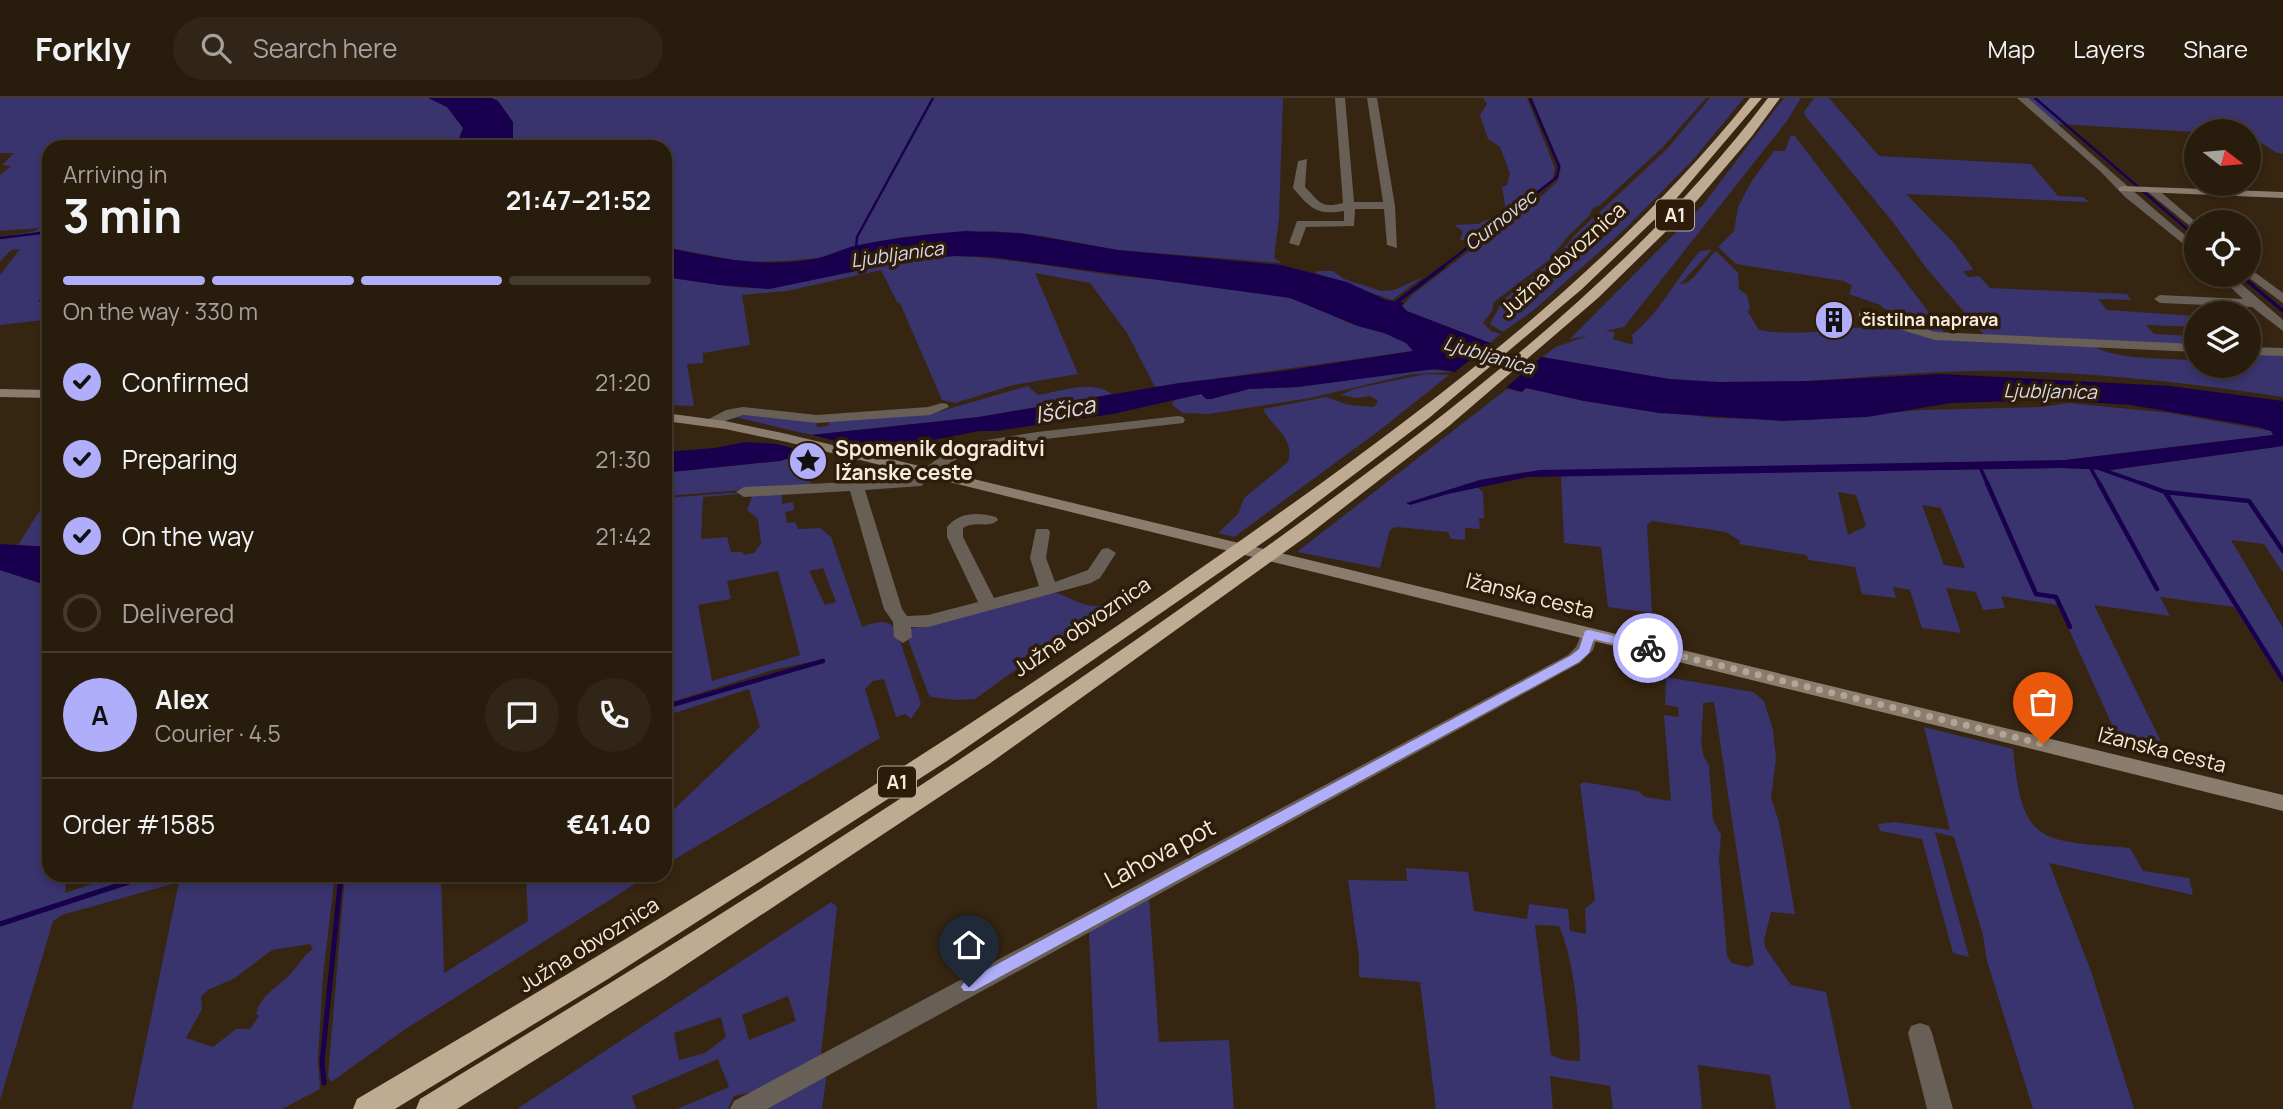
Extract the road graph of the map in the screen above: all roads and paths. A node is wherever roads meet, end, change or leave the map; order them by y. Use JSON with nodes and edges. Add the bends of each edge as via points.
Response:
{"nodes":[{"id":1,"x":1340,"y":98,"type":"edge"},
{"id":2,"x":1372,"y":98,"type":"edge"},
{"id":3,"x":1756,"y":98,"type":"edge"},
{"id":4,"x":1774,"y":98,"type":"edge"},
{"id":5,"x":2022,"y":98,"type":"edge"},
{"id":6,"x":1303,"y":161,"type":"dead end"},
{"id":7,"x":2123,"y":189,"type":"junction"},
{"id":8,"x":2144,"y":190,"type":"junction"},
{"id":9,"x":2283,"y":195,"type":"edge"},
{"id":10,"x":1349,"y":205,"type":"junction"},
{"id":11,"x":1389,"y":206,"type":"junction"},
{"id":12,"x":2184,"y":219,"type":"edge"},
{"id":13,"x":2184,"y":240,"type":"edge"},
{"id":14,"x":1295,"y":243,"type":"dead end"},
{"id":15,"x":1393,"y":245,"type":"dead end"},
{"id":16,"x":2261,"y":282,"type":"edge"},
{"id":17,"x":2238,"y":287,"type":"edge"},
{"id":18,"x":2160,"y":299,"type":"dead end"},
{"id":19,"x":2283,"y":299,"type":"edge"},
{"id":20,"x":2208,"y":301,"type":"edge"},
{"id":21,"x":2254,"y":301,"type":"edge"},
{"id":22,"x":2261,"y":307,"type":"edge"},
{"id":23,"x":1864,"y":314,"type":"dead end"},
{"id":24,"x":2283,"y":327,"type":"edge"},
{"id":25,"x":2184,"y":347,"type":"edge"},
{"id":26,"x":2261,"y":351,"type":"edge"},
{"id":27,"x":2283,"y":352,"type":"edge"},
{"id":28,"x":0,"y":393,"type":"edge"},
{"id":29,"x":42,"y":394,"type":"edge"},
{"id":30,"x":942,"y":407,"type":"dead end"},
{"id":31,"x":672,"y":417,"type":"edge"},
{"id":32,"x":1178,"y":420,"type":"dead end"},
{"id":33,"x":710,"y":422,"type":"junction"},
{"id":34,"x":1418,"y":430,"type":"junction"},
{"id":35,"x":929,"y":472,"type":"junction"},
{"id":36,"x":856,"y":486,"type":"junction"},
{"id":37,"x":744,"y":492,"type":"dead end"},
{"id":38,"x":990,"y":520,"type":"dead end"},
{"id":39,"x":1042,"y":532,"type":"dead end"},
{"id":40,"x":1108,"y":553,"type":"dead end"},
{"id":41,"x":1049,"y":590,"type":"junction"},
{"id":42,"x":988,"y":604,"type":"junction"},
{"id":43,"x":1589,"y":634,"type":"junction"},
{"id":44,"x":2283,"y":803,"type":"edge"},
{"id":45,"x":1920,"y":1033,"type":"dead end"},
{"id":46,"x":368,"y":1109,"type":"edge"},
{"id":47,"x":431,"y":1109,"type":"edge"},
{"id":48,"x":743,"y":1109,"type":"edge"},
{"id":49,"x":1940,"y":1109,"type":"edge"}],
"edges":[{"from":1,"to":10,"type":"street"},
{"from":2,"to":11,"type":"street"},
{"from":3,"to":34,"type":"highway","name":"Južna obvoznica","number":"A1","via":[[1666,201]]},
{"from":4,"to":34,"type":"highway","name":"Južna obvoznica","number":"A1","via":[[1686,204],[1564,321]]},
{"from":5,"to":7,"type":"street"},
{"from":6,"to":10,"type":"street","via":[[1299,188],[1308,202],[1318,207]]},
{"from":7,"to":8,"type":"main road"},
{"from":7,"to":13,"type":"street"},
{"from":8,"to":9,"type":"main road"},
{"from":8,"to":12,"type":"street"},
{"from":10,"to":11,"type":"street"},
{"from":10,"to":14,"type":"street","via":[[1350,225],[1301,223]]},
{"from":11,"to":15,"type":"street"},
{"from":16,"to":19,"type":"street"},
{"from":17,"to":21,"type":"street"},
{"from":18,"to":20,"type":"street"},
{"from":22,"to":24,"type":"street"},
{"from":23,"to":25,"type":"street","via":[[1934,336]]},
{"from":26,"to":27,"type":"street"},
{"from":28,"to":29,"type":"main road"},
{"from":30,"to":33,"type":"street","via":[[838,419],[736,412]]},
{"from":31,"to":33,"type":"main road","name":"Ižanska cesta"},
{"from":32,"to":35,"type":"street","via":[[995,442],[968,448]]},
{"from":33,"to":35,"type":"main road","name":"Ižanska cesta"},
{"from":34,"to":46,"type":"highway","name":"Južna obvoznica","number":"A1","via":[[948,750],[567,990]]},
{"from":34,"to":47,"type":"highway","name":"Južna obvoznica","number":"A1","via":[[1158,636],[963,771],[723,928]]},
{"from":35,"to":36,"type":"street","via":[[915,483]]},
{"from":35,"to":43,"type":"main road","name":"Ižanska cesta"},
{"from":36,"to":37,"type":"street"},
{"from":36,"to":42,"type":"street","via":[[902,629]]},
{"from":38,"to":42,"type":"street","via":[[961,520],[955,527]]},
{"from":39,"to":41,"type":"street","via":[[1038,558]]},
{"from":40,"to":41,"type":"street","via":[[1094,574]]},
{"from":41,"to":42,"type":"street"},
{"from":43,"to":44,"type":"main road","name":"Ižanska cesta"},
{"from":43,"to":48,"type":"street","name":"Lahova pot","via":[[1584,650],[1574,659]]},
{"from":45,"to":49,"type":"street"}]}
